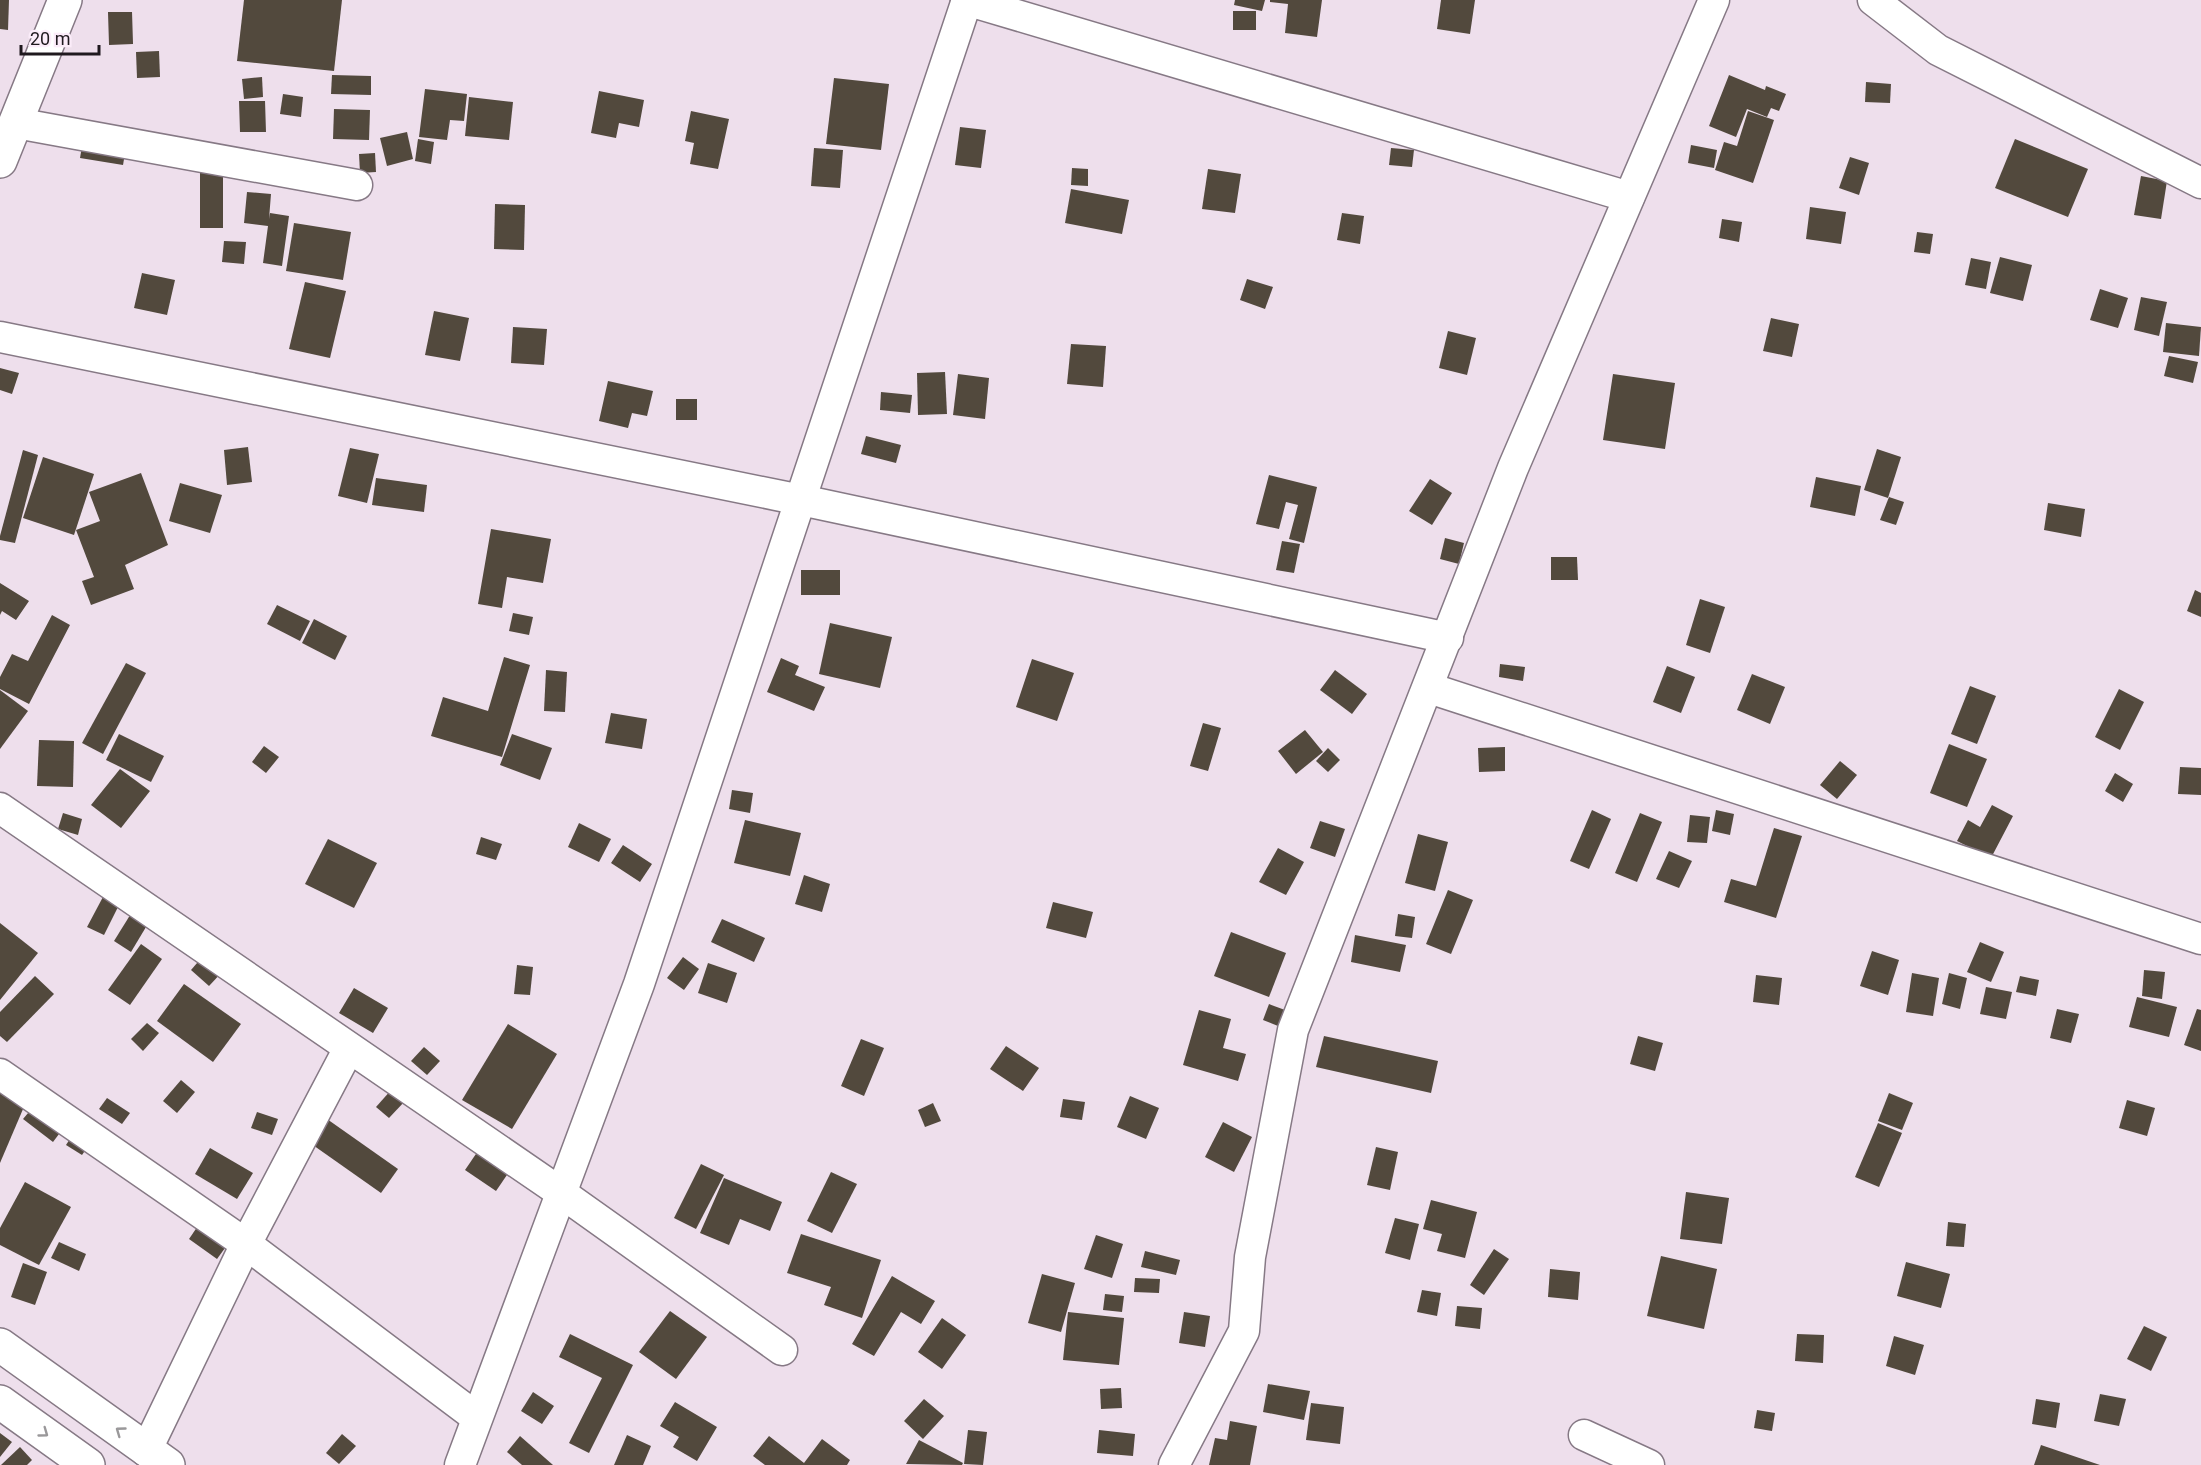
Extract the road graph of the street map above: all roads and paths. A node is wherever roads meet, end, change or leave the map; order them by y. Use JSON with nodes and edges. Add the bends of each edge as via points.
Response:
{"nodes":[{"id":1,"x":65,"y":0,"type":"edge"},
{"id":2,"x":967,"y":0,"type":"edge"},
{"id":3,"x":1714,"y":0,"type":"edge"},
{"id":4,"x":1873,"y":0,"type":"edge"},
{"id":5,"x":16,"y":123,"type":"junction"},
{"id":6,"x":0,"y":161,"type":"edge"},
{"id":7,"x":2201,"y":183,"type":"edge"},
{"id":8,"x":357,"y":185,"type":"dead end"},
{"id":9,"x":1629,"y":197,"type":"junction"},
{"id":10,"x":0,"y":337,"type":"edge"},
{"id":11,"x":801,"y":500,"type":"junction"},
{"id":12,"x":1448,"y":638,"type":"junction"},
{"id":13,"x":1429,"y":688,"type":"junction"},
{"id":14,"x":0,"y":808,"type":"edge"},
{"id":15,"x":2201,"y":939,"type":"edge"},
{"id":16,"x":349,"y":1048,"type":"junction"},
{"id":17,"x":0,"y":1074,"type":"edge"},
{"id":18,"x":560,"y":1192,"type":"junction"},
{"id":19,"x":246,"y":1244,"type":"junction"},
{"id":20,"x":0,"y":1345,"type":"edge"},
{"id":21,"x":782,"y":1350,"type":"dead end"},
{"id":22,"x":0,"y":1402,"type":"edge"},
{"id":23,"x":476,"y":1418,"type":"junction"},
{"id":24,"x":1584,"y":1435,"type":"dead end"},
{"id":25,"x":157,"y":1458,"type":"edge"},
{"id":26,"x":88,"y":1465,"type":"edge"},
{"id":27,"x":460,"y":1465,"type":"edge"},
{"id":28,"x":1174,"y":1465,"type":"edge"},
{"id":29,"x":1649,"y":1465,"type":"edge"}],
"edges":[{"from":1,"to":5,"type":"main road"},
{"from":2,"to":9,"type":"street"},
{"from":2,"to":11,"type":"street"},
{"from":3,"to":9,"type":"street"},
{"from":4,"to":7,"type":"street","via":[[1938,50]]},
{"from":5,"to":6,"type":"main road"},
{"from":5,"to":8,"type":"street"},
{"from":9,"to":12,"type":"street","via":[[1514,468]]},
{"from":10,"to":11,"type":"street"},
{"from":11,"to":12,"type":"street"},
{"from":11,"to":18,"type":"street","via":[[639,984]]},
{"from":12,"to":13,"type":"street"},
{"from":13,"to":15,"type":"street"},
{"from":13,"to":28,"type":"street","via":[[1293,1030],[1250,1257],[1244,1331]]},
{"from":14,"to":16,"type":"street"},
{"from":16,"to":18,"type":"street"},
{"from":16,"to":19,"type":"street"},
{"from":17,"to":19,"type":"street"},
{"from":18,"to":21,"type":"street"},
{"from":18,"to":23,"type":"street"},
{"from":19,"to":23,"type":"street"},
{"from":19,"to":25,"type":"street"},
{"from":25,"to":20,"type":"main road","one_way":true},
{"from":22,"to":26,"type":"main road","one_way":true},
{"from":23,"to":27,"type":"street"},
{"from":24,"to":29,"type":"street"}]}
